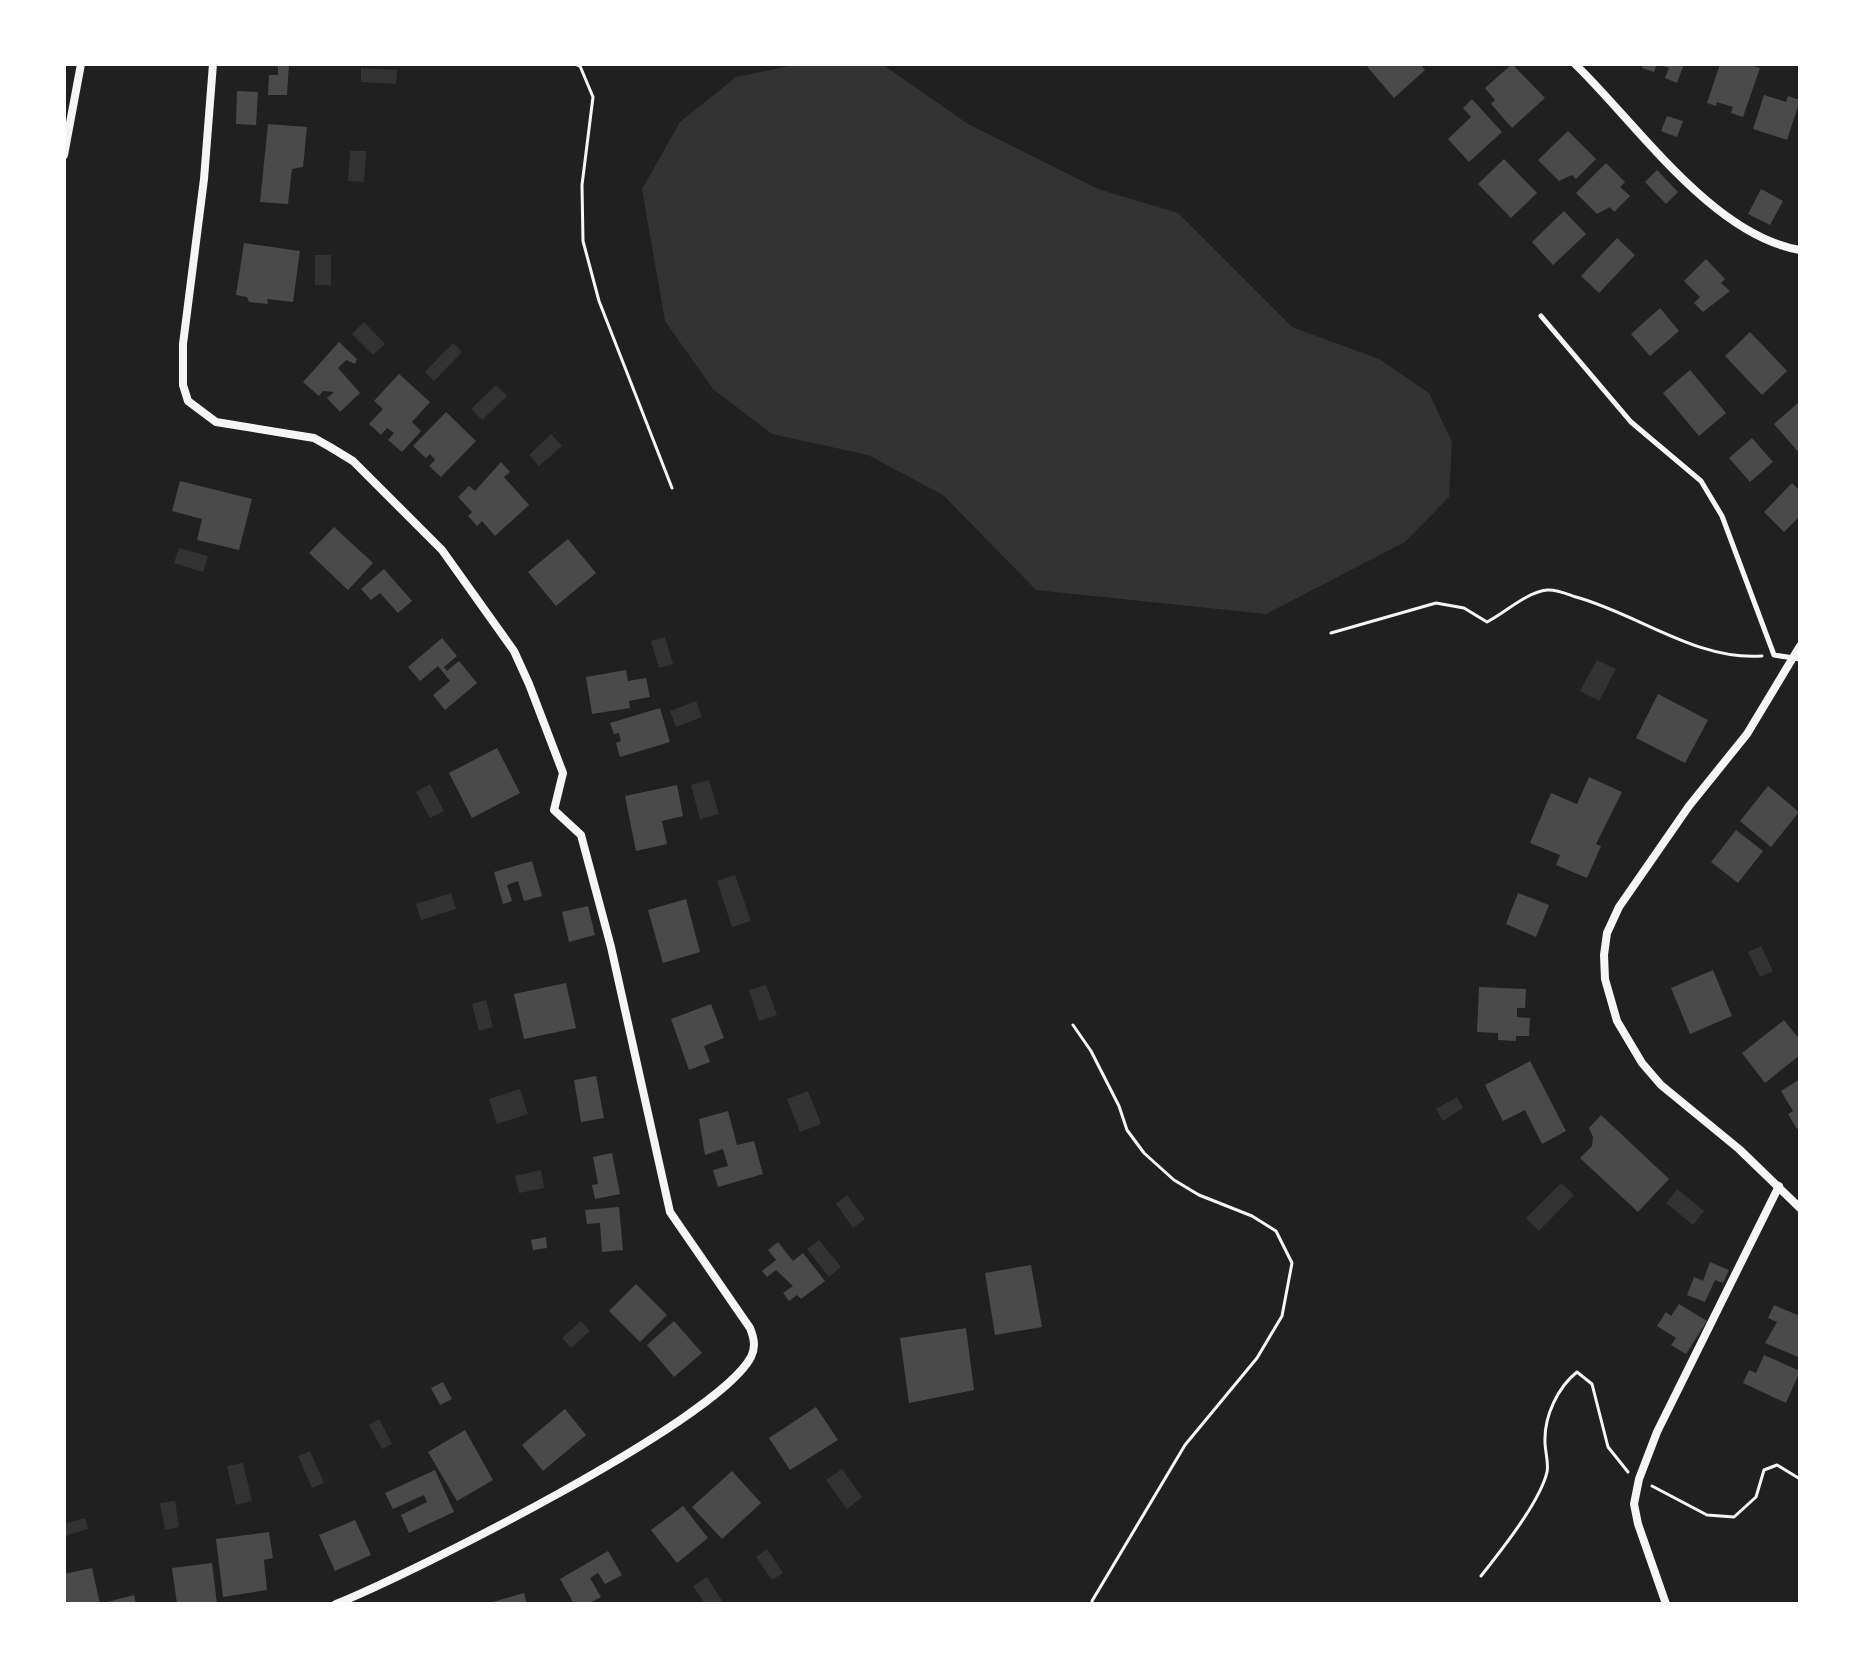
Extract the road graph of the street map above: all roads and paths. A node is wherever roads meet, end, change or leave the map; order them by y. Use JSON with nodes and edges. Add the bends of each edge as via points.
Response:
{"nodes":[{"id":1,"x":81,"y":64,"type":"edge"},
{"id":2,"x":213,"y":64,"type":"edge"},
{"id":3,"x":575,"y":64,"type":"edge"},
{"id":4,"x":1575,"y":64,"type":"edge"},
{"id":5,"x":64,"y":155,"type":"edge"},
{"id":6,"x":1800,"y":250,"type":"edge"},
{"id":7,"x":1541,"y":316,"type":"dead end"},
{"id":8,"x":672,"y":488,"type":"dead end"},
{"id":9,"x":1331,"y":633,"type":"dead end"},
{"id":10,"x":1800,"y":646,"type":"edge"},
{"id":11,"x":1774,"y":655,"type":"junction"},
{"id":12,"x":1796,"y":659,"type":"edge"},
{"id":13,"x":1073,"y":1025,"type":"dead end"},
{"id":14,"x":1779,"y":1186,"type":"junction"},
{"id":15,"x":1800,"y":1208,"type":"edge"},
{"id":16,"x":1639,"y":1479,"type":"junction"},
{"id":17,"x":1800,"y":1479,"type":"edge"},
{"id":18,"x":1481,"y":1576,"type":"dead end"},
{"id":19,"x":1092,"y":1601,"type":"dead end"},
{"id":20,"x":336,"y":1604,"type":"edge"},
{"id":21,"x":1666,"y":1604,"type":"edge"}],
"edges":[{"from":1,"to":5,"type":"street"},
{"from":2,"to":20,"type":"street","via":[[183,344],[188,401],[216,422],[314,438],[353,461],[442,550],[514,651],[563,773],[554,810],[581,835],[670,1212],[750,1328],[755,1346],[733,1378],[649,1439],[492,1529]]},
{"from":3,"to":8,"type":"path","via":[[593,97],[582,185],[583,241],[599,301]]},
{"from":4,"to":6,"type":"street","via":[[1670,166],[1747,232]]},
{"from":7,"to":11,"type":"lane","via":[[1631,422],[1701,481],[1722,516]]},
{"from":9,"to":11,"type":"path","via":[[1436,603],[1464,608],[1487,622],[1549,589],[1741,658]]},
{"from":10,"to":12,"type":"street"},
{"from":11,"to":12,"type":"lane"},
{"from":12,"to":14,"type":"street","via":[[1619,907],[1604,955],[1617,1021],[1642,1063]]},
{"from":13,"to":19,"type":"path","via":[[1144,1153],[1199,1195],[1276,1231],[1292,1263],[1282,1316],[1257,1358],[1185,1445]]},
{"from":14,"to":15,"type":"street"},
{"from":14,"to":16,"type":"street","via":[[1657,1432]]},
{"from":16,"to":17,"type":"path","via":[[1707,1515],[1734,1517],[1756,1497],[1764,1470],[1777,1465]]},
{"from":16,"to":18,"type":"path","via":[[1608,1447],[1592,1384],[1577,1372],[1562,1384],[1552,1410],[1545,1437],[1547,1472],[1510,1539]]},
{"from":16,"to":21,"type":"street","via":[[1634,1504],[1638,1524]]}]}
